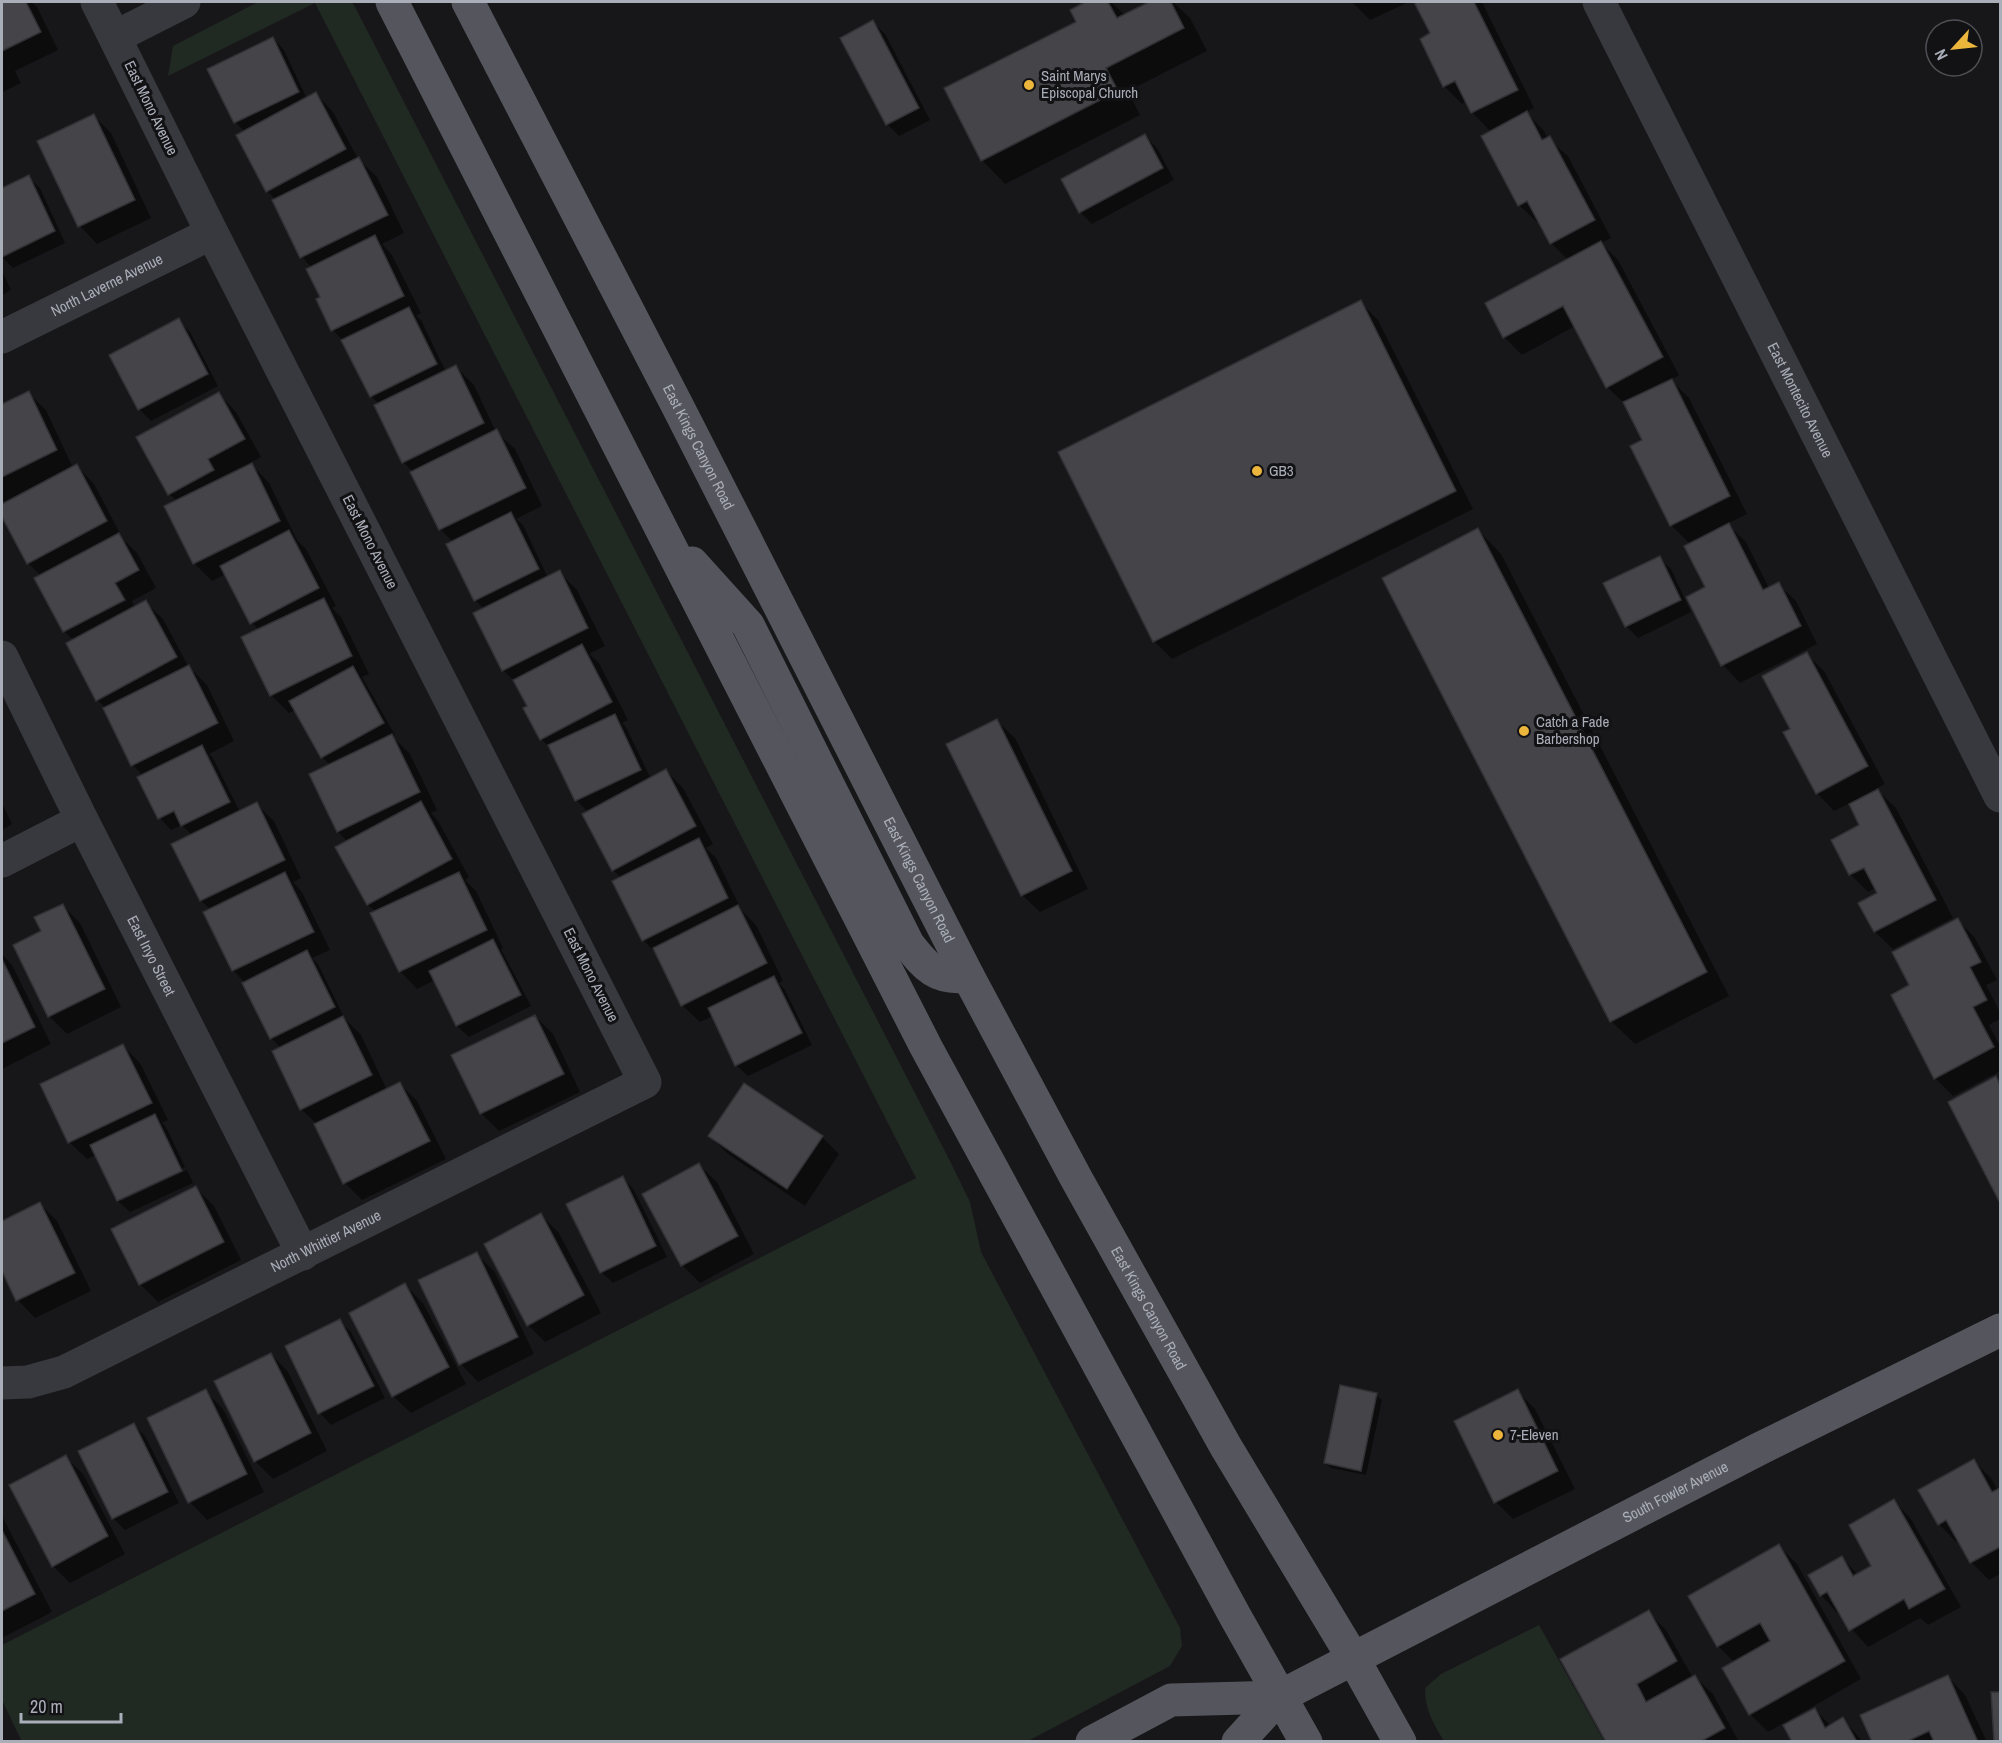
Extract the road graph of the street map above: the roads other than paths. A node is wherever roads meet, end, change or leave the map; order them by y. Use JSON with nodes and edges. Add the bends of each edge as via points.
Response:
{"nodes":[{"id":1,"x":98,"y":2,"type":"edge"},
{"id":2,"x":184,"y":2,"type":"edge"},
{"id":3,"x":392,"y":2,"type":"edge"},
{"id":4,"x":468,"y":2,"type":"edge"},
{"id":5,"x":1599,"y":2,"type":"edge"},
{"id":6,"x":116,"y":37,"type":"junction"},
{"id":7,"x":212,"y":233,"type":"junction"},
{"id":8,"x":2,"y":337,"type":"edge"},
{"id":9,"x":662,"y":531,"type":"junction"},
{"id":10,"x":2,"y":657,"type":"edge"},
{"id":11,"x":1996,"y":778,"type":"edge"},
{"id":12,"x":82,"y":820,"type":"junction"},
{"id":13,"x":2,"y":861,"type":"edge"},
{"id":14,"x":968,"y":976,"type":"junction"},
{"id":15,"x":645,"y":1082,"type":"joint"},
{"id":16,"x":303,"y":1254,"type":"junction"},
{"id":17,"x":2001,"y":1330,"type":"edge"},
{"id":18,"x":2,"y":1383,"type":"edge"},
{"id":19,"x":1353,"y":1658,"type":"junction"},
{"id":20,"x":1279,"y":1697,"type":"junction"},
{"id":21,"x":1092,"y":1742,"type":"edge"},
{"id":22,"x":1238,"y":1742,"type":"edge"},
{"id":23,"x":1306,"y":1742,"type":"edge"},
{"id":24,"x":1400,"y":1742,"type":"edge"}],
"edges":[{"from":1,"to":6,"type":"street","name":"East Mono Avenue"},
{"from":2,"to":6,"type":"street"},
{"from":3,"to":9,"type":"main road"},
{"from":4,"to":14,"type":"main road","name":"East Kings Canyon Road"},
{"from":5,"to":11,"type":"street","name":"East Montecito Avenue"},
{"from":6,"to":7,"type":"street","name":"East Mono Avenue"},
{"from":7,"to":8,"type":"street","name":"North Laverne Avenue"},
{"from":7,"to":15,"type":"street","name":"East Mono Avenue"},
{"from":9,"to":14,"type":"main road","via":[[748,625],[908,944],[937,975]]},
{"from":9,"to":20,"type":"main road","via":[[926,1047]]},
{"from":10,"to":12,"type":"street","name":"East Inyo Street"},
{"from":12,"to":13,"type":"street"},
{"from":12,"to":16,"type":"street","name":"East Inyo Street"},
{"from":14,"to":19,"type":"main road","name":"East Kings Canyon Road","via":[[1226,1447]]},
{"from":15,"to":16,"type":"street","name":"North Whittier Avenue"},
{"from":16,"to":18,"type":"street","name":"North Whittier Avenue","via":[[64,1372],[28,1382]]},
{"from":17,"to":19,"type":"main road","name":"South Fowler Avenue","via":[[1759,1449]]},
{"from":19,"to":20,"type":"main road","name":"South Fowler Avenue"},
{"from":19,"to":24,"type":"main road","name":"East Kings Canyon Road"},
{"from":20,"to":21,"type":"main road","via":[[1171,1700]]},
{"from":20,"to":22,"type":"main road"},
{"from":20,"to":23,"type":"main road"}]}
